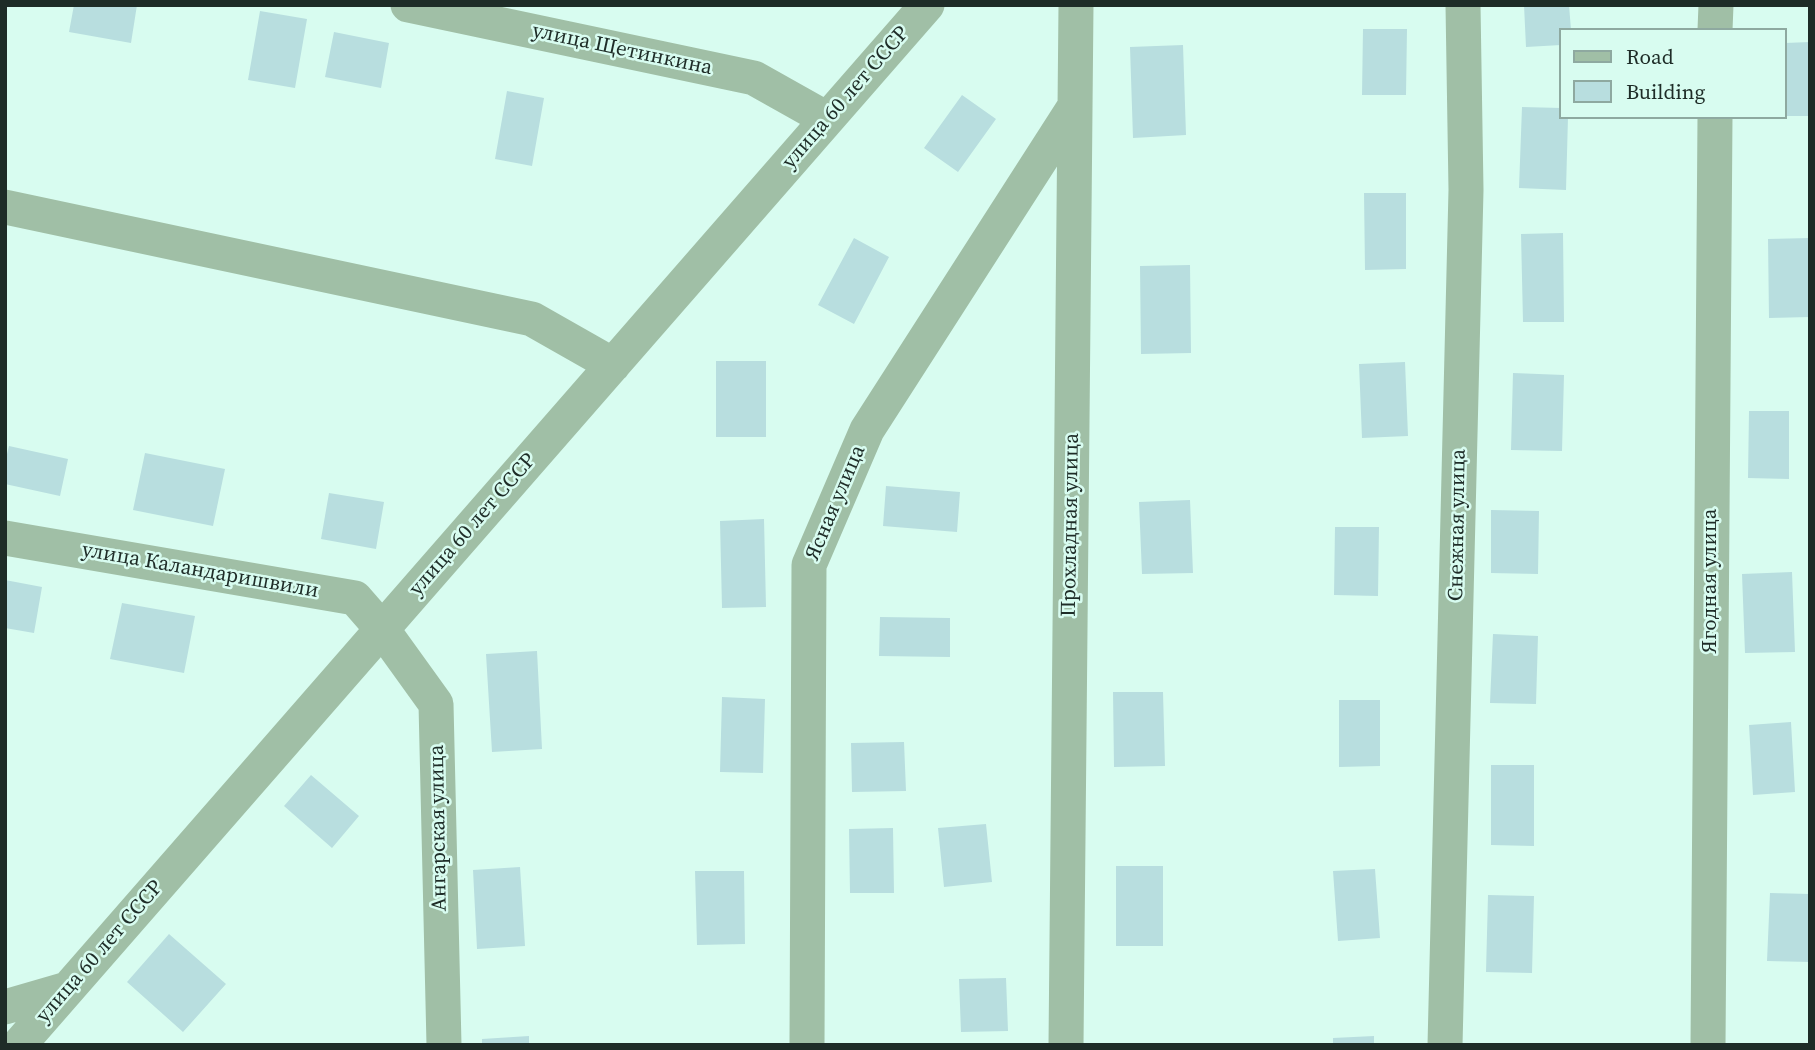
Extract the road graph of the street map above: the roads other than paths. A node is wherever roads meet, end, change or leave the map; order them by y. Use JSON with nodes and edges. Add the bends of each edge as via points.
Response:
{"nodes":[{"id":1,"x":408,"y":5,"type":"edge"},
{"id":2,"x":927,"y":5,"type":"edge"},
{"id":3,"x":1076,"y":5,"type":"edge"},
{"id":4,"x":1463,"y":5,"type":"edge"},
{"id":5,"x":1716,"y":5,"type":"edge"},
{"id":6,"x":1715,"y":28,"type":"edge"},
{"id":7,"x":1075,"y":106,"type":"junction"},
{"id":8,"x":827,"y":119,"type":"junction"},
{"id":9,"x":1715,"y":119,"type":"edge"},
{"id":10,"x":5,"y":207,"type":"edge"},
{"id":11,"x":613,"y":365,"type":"junction"},
{"id":12,"x":5,"y":538,"type":"edge"},
{"id":13,"x":382,"y":629,"type":"junction"},
{"id":14,"x":67,"y":989,"type":"junction"},
{"id":15,"x":5,"y":1007,"type":"edge"},
{"id":16,"x":19,"y":1045,"type":"edge"},
{"id":17,"x":444,"y":1045,"type":"edge"},
{"id":18,"x":807,"y":1045,"type":"edge"},
{"id":19,"x":1066,"y":1045,"type":"edge"},
{"id":20,"x":1445,"y":1045,"type":"edge"},
{"id":21,"x":1708,"y":1045,"type":"edge"}],
"edges":[{"from":1,"to":8,"type":"street","name":"улица Щетинкина","via":[[754,78]]},
{"from":2,"to":8,"type":"street","name":"улица 60 лет СССР"},
{"from":3,"to":7,"type":"street","name":"Прохладная улица"},
{"from":4,"to":20,"type":"street","name":"Снежная улица","via":[[1466,191]]},
{"from":5,"to":6,"type":"street"},
{"from":7,"to":18,"type":"street","name":"Ясная улица","via":[[867,430],[808,565]]},
{"from":7,"to":19,"type":"street","name":"Прохладная улица"},
{"from":8,"to":11,"type":"street","name":"улица 60 лет СССР"},
{"from":9,"to":21,"type":"street","name":"Ягодная улица"},
{"from":10,"to":11,"type":"street","via":[[532,319]]},
{"from":11,"to":13,"type":"street","name":"улица 60 лет СССР"},
{"from":12,"to":13,"type":"street","name":"улица Каландаришвили","via":[[355,598]]},
{"from":13,"to":14,"type":"street","name":"улица 60 лет СССР"},
{"from":13,"to":17,"type":"street","name":"Ангарская улица","via":[[436,704]]},
{"from":14,"to":15,"type":"street"},
{"from":14,"to":16,"type":"street","name":"улица 60 лет СССР"}]}
